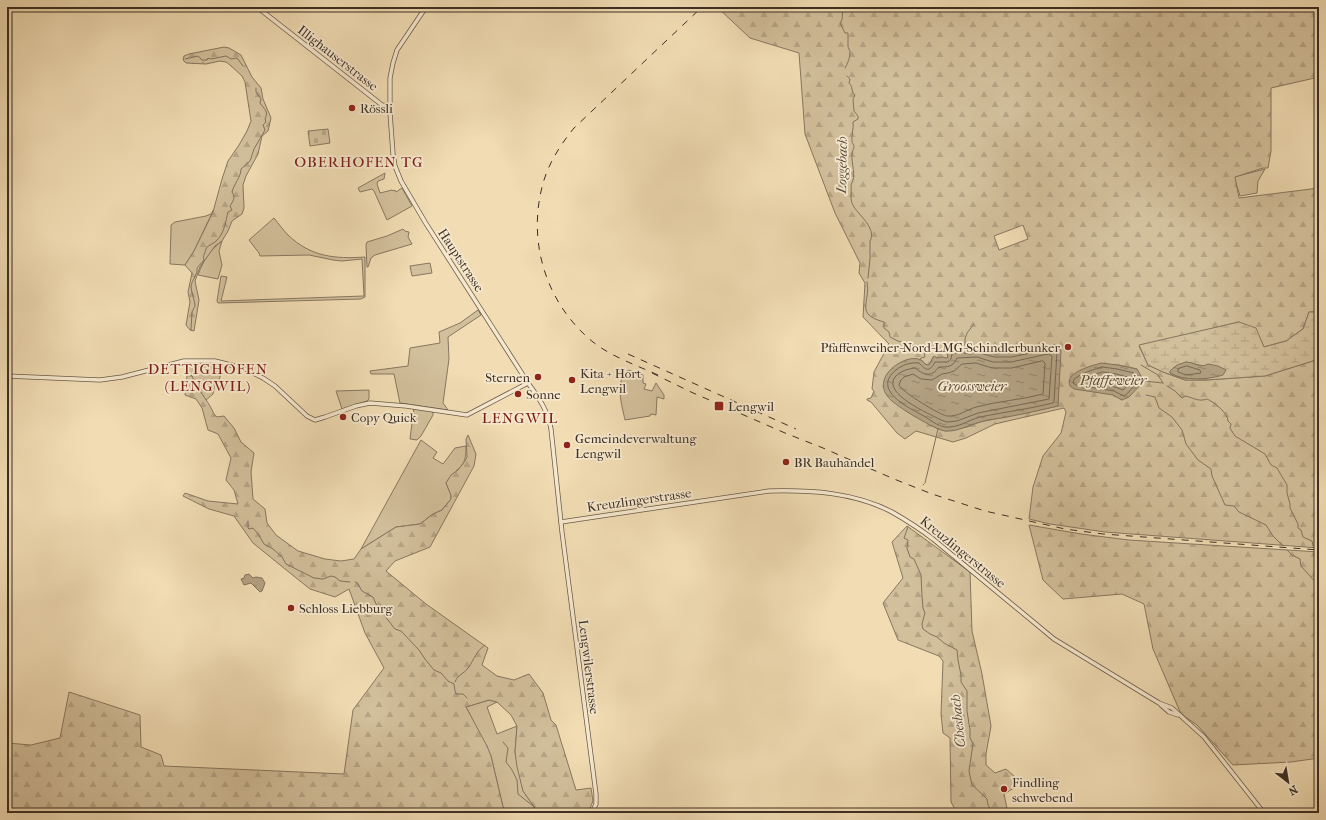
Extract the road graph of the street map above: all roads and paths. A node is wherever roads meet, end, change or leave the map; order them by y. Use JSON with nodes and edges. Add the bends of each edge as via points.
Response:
{"nodes":[{"id":1,"x":257,"y":7,"type":"edge"},
{"id":2,"x":426,"y":7,"type":"edge"},
{"id":3,"x":390,"y":106,"type":"junction"},
{"id":4,"x":7,"y":376,"type":"edge"},
{"id":5,"x":528,"y":383,"type":"junction"},
{"id":6,"x":561,"y":522,"type":"junction"},
{"id":7,"x":592,"y":813,"type":"edge"},
{"id":8,"x":1264,"y":813,"type":"edge"}],
"edges":[{"from":1,"to":3,"type":"street","name":"Illighauserstrasse","via":[[382,105]]},
{"from":2,"to":3,"type":"street","name":"Hauptstrasse","via":[[395,56],[390,78]]},
{"from":3,"to":5,"type":"street","name":"Hauptstrasse","via":[[392,152],[398,174],[424,222]]},
{"from":4,"to":5,"type":"street","via":[[100,380],[175,362],[204,360],[233,365],[264,378],[315,420],[370,403],[467,415]]},
{"from":5,"to":6,"type":"street","name":"Hauptstrasse","via":[[542,403],[549,421]]},
{"from":6,"to":7,"type":"street","name":"Lengwilerstrasse","via":[[596,794],[596,804]]},
{"from":6,"to":8,"type":"street","name":"Kreuzlingerstrasse","via":[[769,491],[828,493],[867,502],[916,526],[1054,639],[1172,708],[1204,738]]}]}
